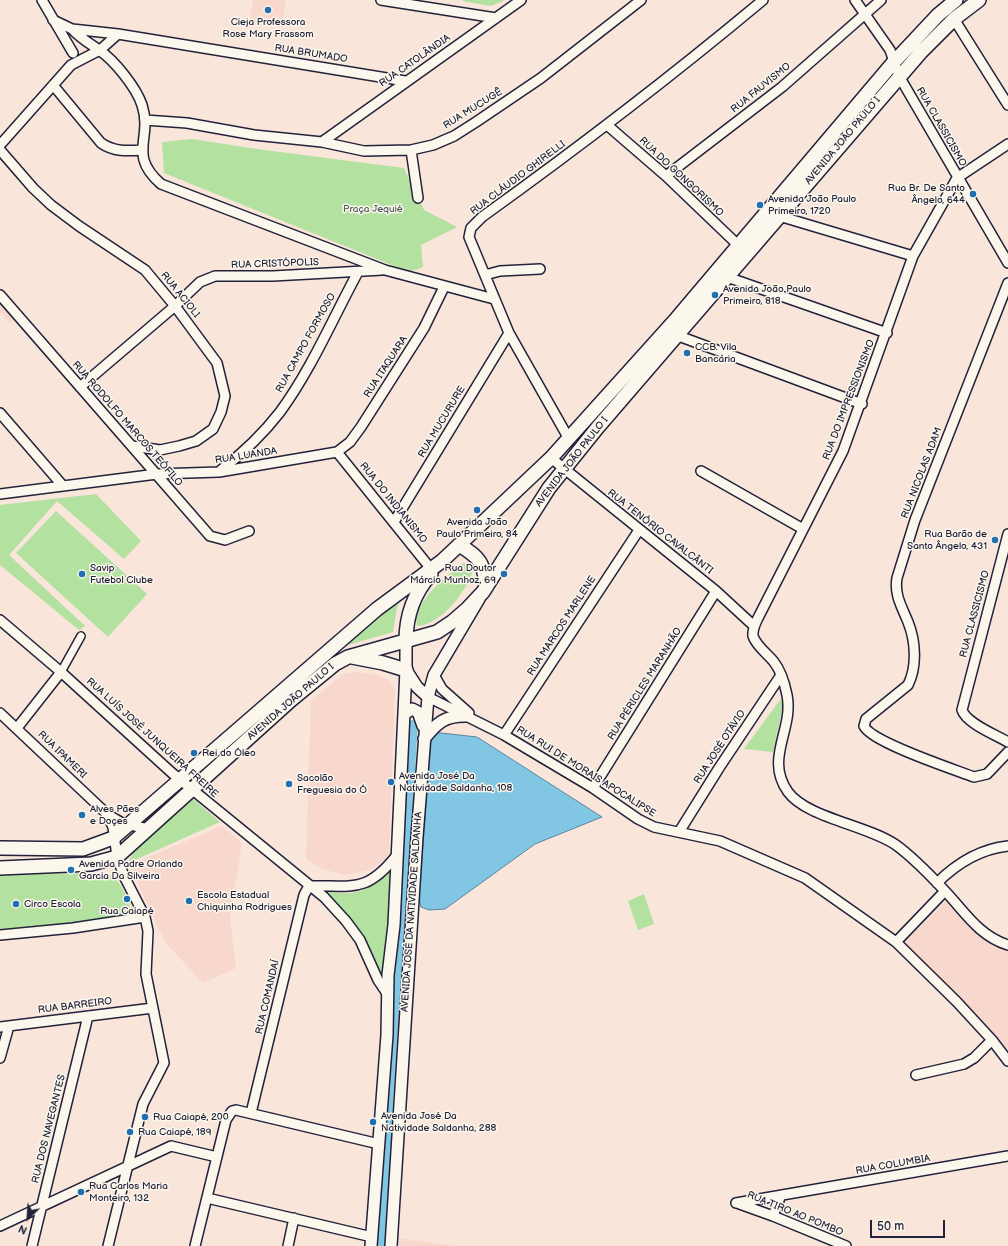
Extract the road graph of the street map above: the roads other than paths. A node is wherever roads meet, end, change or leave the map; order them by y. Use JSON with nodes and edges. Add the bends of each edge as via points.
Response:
{"nodes":[{"id":1,"x":42,"y":0,"type":"edge"},
{"id":2,"x":381,"y":0,"type":"edge"},
{"id":3,"x":435,"y":0,"type":"edge"},
{"id":4,"x":521,"y":0,"type":"edge"},
{"id":5,"x":641,"y":0,"type":"edge"},
{"id":6,"x":763,"y":0,"type":"edge"},
{"id":7,"x":855,"y":0,"type":"edge"},
{"id":8,"x":881,"y":0,"type":"edge"},
{"id":9,"x":956,"y":0,"type":"edge"},
{"id":10,"x":963,"y":0,"type":"edge"},
{"id":11,"x":979,"y":0,"type":"edge"},
{"id":12,"x":421,"y":5,"type":"junction"},
{"id":13,"x":865,"y":13,"type":"junction"},
{"id":14,"x":496,"y":18,"type":"junction"},
{"id":15,"x":954,"y":19,"type":"junction"},
{"id":16,"x":53,"y":20,"type":"junction"},
{"id":17,"x":72,"y":29,"type":"junction"},
{"id":18,"x":118,"y":34,"type":"junction"},
{"id":19,"x":100,"y":50,"type":"junction"},
{"id":20,"x":73,"y":53,"type":"junction"},
{"id":21,"x":893,"y":63,"type":"junction"},
{"id":22,"x":71,"y":65,"type":"junction"},
{"id":23,"x":899,"y":76,"type":"junction"},
{"id":24,"x":405,"y":81,"type":"junction"},
{"id":25,"x":53,"y":85,"type":"junction"},
{"id":26,"x":1008,"y":105,"type":"edge"},
{"id":27,"x":145,"y":120,"type":"junction"},
{"id":28,"x":607,"y":125,"type":"junction"},
{"id":29,"x":322,"y":142,"type":"junction"},
{"id":30,"x":1008,"y":144,"type":"edge"},
{"id":31,"x":0,"y":145,"type":"edge"},
{"id":32,"x":0,"y":150,"type":"edge"},
{"id":33,"x":143,"y":150,"type":"junction"},
{"id":34,"x":411,"y":150,"type":"junction"},
{"id":35,"x":666,"y":176,"type":"junction"},
{"id":36,"x":957,"y":178,"type":"junction"},
{"id":37,"x":418,"y":198,"type":"dead end"},
{"id":38,"x":779,"y":216,"type":"junction"},
{"id":39,"x":738,"y":245,"type":"junction"},
{"id":40,"x":913,"y":256,"type":"junction"},
{"id":41,"x":1008,"y":264,"type":"edge"},
{"id":42,"x":540,"y":269,"type":"dead end"},
{"id":43,"x":385,"y":270,"type":"junction"},
{"id":44,"x":358,"y":272,"type":"junction"},
{"id":45,"x":485,"y":275,"type":"junction"},
{"id":46,"x":727,"y":277,"type":"junction"},
{"id":47,"x":1008,"y":283,"type":"edge"},
{"id":48,"x":444,"y":287,"type":"junction"},
{"id":49,"x":0,"y":295,"type":"edge"},
{"id":50,"x":494,"y":299,"type":"junction"},
{"id":51,"x":176,"y":306,"type":"junction"},
{"id":52,"x":509,"y":333,"type":"junction"},
{"id":53,"x":887,"y":333,"type":"junction"},
{"id":54,"x":676,"y":335,"type":"junction"},
{"id":55,"x":80,"y":387,"type":"junction"},
{"id":56,"x":862,"y":404,"type":"junction"},
{"id":57,"x":0,"y":413,"type":"edge"},
{"id":58,"x":569,"y":439,"type":"junction"},
{"id":59,"x":132,"y":446,"type":"junction"},
{"id":60,"x":337,"y":452,"type":"junction"},
{"id":61,"x":551,"y":458,"type":"junction"},
{"id":62,"x":563,"y":470,"type":"junction"},
{"id":63,"x":701,"y":471,"type":"dead end"},
{"id":64,"x":219,"y":472,"type":"junction"},
{"id":65,"x":157,"y":474,"type":"junction"},
{"id":66,"x":63,"y":486,"type":"junction"},
{"id":67,"x":0,"y":494,"type":"edge"},
{"id":68,"x":394,"y":522,"type":"junction"},
{"id":69,"x":803,"y":529,"type":"junction"},
{"id":70,"x":639,"y":530,"type":"junction"},
{"id":71,"x":249,"y":531,"type":"dead end"},
{"id":72,"x":1008,"y":534,"type":"edge"},
{"id":73,"x":459,"y":545,"type":"junction"},
{"id":74,"x":442,"y":561,"type":"junction"},
{"id":75,"x":431,"y":569,"type":"junction"},
{"id":76,"x":485,"y":589,"type":"junction"},
{"id":77,"x":716,"y":591,"type":"junction"},
{"id":78,"x":0,"y":620,"type":"edge"},
{"id":79,"x":754,"y":626,"type":"junction"},
{"id":80,"x":81,"y":636,"type":"dead end"},
{"id":81,"x":406,"y":641,"type":"junction"},
{"id":82,"x":348,"y":657,"type":"junction"},
{"id":83,"x":406,"y":670,"type":"junction"},
{"id":84,"x":61,"y":672,"type":"junction"},
{"id":85,"x":434,"y":675,"type":"junction"},
{"id":86,"x":781,"y":676,"type":"junction"},
{"id":87,"x":428,"y":697,"type":"junction"},
{"id":88,"x":0,"y":713,"type":"edge"},
{"id":89,"x":404,"y":714,"type":"junction"},
{"id":90,"x":465,"y":716,"type":"junction"},
{"id":91,"x":483,"y":724,"type":"junction"},
{"id":92,"x":17,"y":728,"type":"junction"},
{"id":93,"x":504,"y":735,"type":"junction"},
{"id":94,"x":424,"y":737,"type":"junction"},
{"id":95,"x":1008,"y":742,"type":"edge"},
{"id":96,"x":1008,"y":752,"type":"edge"},
{"id":97,"x":181,"y":780,"type":"junction"},
{"id":98,"x":593,"y":788,"type":"junction"},
{"id":99,"x":192,"y":790,"type":"junction"},
{"id":100,"x":108,"y":814,"type":"junction"},
{"id":101,"x":131,"y":824,"type":"junction"},
{"id":102,"x":148,"y":829,"type":"junction"},
{"id":103,"x":679,"y":832,"type":"junction"},
{"id":104,"x":113,"y":838,"type":"junction"},
{"id":105,"x":1008,"y":846,"type":"edge"},
{"id":106,"x":0,"y":848,"type":"edge"},
{"id":107,"x":398,"y":855,"type":"junction"},
{"id":108,"x":117,"y":857,"type":"junction"},
{"id":109,"x":0,"y":868,"type":"edge"},
{"id":110,"x":937,"y":883,"type":"junction"},
{"id":111,"x":309,"y":886,"type":"junction"},
{"id":112,"x":945,"y":891,"type":"junction"},
{"id":113,"x":145,"y":917,"type":"junction"},
{"id":114,"x":0,"y":936,"type":"edge"},
{"id":115,"x":896,"y":942,"type":"junction"},
{"id":116,"x":1008,"y":945,"type":"edge"},
{"id":117,"x":388,"y":995,"type":"junction"},
{"id":118,"x":153,"y":1008,"type":"junction"},
{"id":119,"x":88,"y":1016,"type":"junction"},
{"id":120,"x":5,"y":1026,"type":"edge"},
{"id":121,"x":992,"y":1040,"type":"junction"},
{"id":122,"x":0,"y":1058,"type":"edge"},
{"id":123,"x":1008,"y":1061,"type":"edge"},
{"id":124,"x":916,"y":1076,"type":"dead end"},
{"id":125,"x":251,"y":1113,"type":"junction"},
{"id":126,"x":379,"y":1144,"type":"junction"},
{"id":127,"x":1008,"y":1156,"type":"edge"},
{"id":128,"x":217,"y":1157,"type":"junction"},
{"id":129,"x":127,"y":1167,"type":"junction"},
{"id":130,"x":781,"y":1195,"type":"junction"},
{"id":131,"x":207,"y":1198,"type":"junction"},
{"id":132,"x":736,"y":1203,"type":"joint"},
{"id":133,"x":41,"y":1206,"type":"junction"},
{"id":134,"x":773,"y":1216,"type":"junction"},
{"id":135,"x":294,"y":1218,"type":"junction"},
{"id":136,"x":0,"y":1226,"type":"edge"},
{"id":137,"x":371,"y":1242,"type":"edge"},
{"id":138,"x":32,"y":1246,"type":"edge"},
{"id":139,"x":108,"y":1246,"type":"edge"},
{"id":140,"x":195,"y":1246,"type":"edge"},
{"id":141,"x":288,"y":1246,"type":"edge"},
{"id":142,"x":391,"y":1246,"type":"edge"},
{"id":143,"x":846,"y":1246,"type":"edge"}],
"edges":[{"from":1,"to":16,"type":"street"},
{"from":2,"to":12,"type":"street"},
{"from":3,"to":12,"type":"street"},
{"from":4,"to":14,"type":"street","name":"RUA CATOLÂNDIA"},
{"from":5,"to":34,"type":"street","name":"RUA MUCUGÊ","via":[[541,78],[476,122],[454,136]]},
{"from":6,"to":28,"type":"street","name":"RUA CLÁUDIO GHIRELLI","via":[[699,54]]},
{"from":7,"to":13,"type":"street","name":"RUA CLASSICISMO"},
{"from":8,"to":13,"type":"street","name":"RUA FAUVISMO"},
{"from":9,"to":21,"type":"main road","name":"AVENIDA JOÃO PAULO I","via":[[938,15]]},
{"from":10,"to":15,"type":"main road","via":[[954,13]]},
{"from":11,"to":15,"type":"main road","name":"AVENIDA JOÃO PAULO I"},
{"from":12,"to":14,"type":"street"},
{"from":13,"to":21,"type":"street","name":"RUA CLASSICISMO","via":[[890,50]]},
{"from":13,"to":35,"type":"street","name":"RUA FAUVISMO","via":[[782,87]]},
{"from":14,"to":24,"type":"street","name":"RUA CATOLÂNDIA"},
{"from":15,"to":23,"type":"main road","name":"AVENIDA JOÃO PAULO I"},
{"from":15,"to":26,"type":"street"},
{"from":16,"to":17,"type":"street","name":"RUA BRUMADO"},
{"from":16,"to":20,"type":"street"},
{"from":17,"to":18,"type":"street","name":"RUA BRUMADO"},
{"from":17,"to":19,"type":"street","via":[[84,41]]},
{"from":17,"to":20,"type":"street"},
{"from":18,"to":19,"type":"street"},
{"from":18,"to":24,"type":"street","name":"RUA BRUMADO"},
{"from":19,"to":22,"type":"street"},
{"from":19,"to":27,"type":"street","via":[[137,92]]},
{"from":20,"to":22,"type":"street"},
{"from":21,"to":23,"type":"street","name":"RUA CLASSICISMO"},
{"from":21,"to":39,"type":"main road","name":"AVENIDA JOÃO PAULO I"},
{"from":22,"to":25,"type":"street"},
{"from":23,"to":36,"type":"street","name":"RUA CLASSICISMO"},
{"from":23,"to":38,"type":"main road","name":"AVENIDA JOÃO PAULO I"},
{"from":24,"to":29,"type":"street","name":"RUA CATOLÂNDIA"},
{"from":25,"to":31,"type":"street"},
{"from":25,"to":33,"type":"street","via":[[101,143],[120,151]]},
{"from":27,"to":29,"type":"street","name":"RUA MUCUGÊ"},
{"from":27,"to":33,"type":"street"},
{"from":28,"to":35,"type":"street","name":"RUA DO GONGORISMO"},
{"from":28,"to":45,"type":"street","name":"RUA CLÁUDIO GHIRELLI","via":[[482,217],[471,228],[469,236]]},
{"from":29,"to":34,"type":"street","name":"RUA MUCUGÊ","via":[[364,151]]},
{"from":30,"to":36,"type":"street"},
{"from":32,"to":51,"type":"street","name":"RUA ACIOLI","via":[[51,205],[145,270]]},
{"from":33,"to":43,"type":"street","via":[[144,163],[151,175],[161,184]]},
{"from":34,"to":37,"type":"street"},
{"from":35,"to":39,"type":"street","name":"RUA DO GONGORISMO"},
{"from":36,"to":40,"type":"street","name":"RUA DO IMPRESSIONISMO"},
{"from":36,"to":41,"type":"street","name":"RUA CLASSICISMO"},
{"from":38,"to":40,"type":"street"},
{"from":38,"to":46,"type":"main road","name":"AVENIDA JOÃO PAULO I"},
{"from":39,"to":58,"type":"main road","name":"AVENIDA JOÃO PAULO I"},
{"from":40,"to":53,"type":"street","name":"RUA DO IMPRESSIONISMO"},
{"from":42,"to":45,"type":"street","via":[[500,271]]},
{"from":43,"to":44,"type":"street","name":"RUA CRISTÓPOLIS"},
{"from":43,"to":48,"type":"street"},
{"from":44,"to":51,"type":"street","name":"RUA CRISTÓPOLIS","via":[[215,276],[200,282]]},
{"from":44,"to":64,"type":"street","name":"RUA CAMPO FORMOSO","via":[[291,396],[265,430]]},
{"from":45,"to":50,"type":"street","name":"RUA CLÁUDIO GHIRELLI"},
{"from":46,"to":53,"type":"street"},
{"from":46,"to":54,"type":"main road","name":"AVENIDA JOÃO PAULO I"},
{"from":47,"to":96,"type":"street","name":"RUA NICOLAS ADAM","via":[[915,520],[897,578],[897,593],[914,646],[914,665],[908,685],[866,719],[864,724],[866,731],[881,740],[974,777],[987,774]]},
{"from":48,"to":50,"type":"street"},
{"from":48,"to":60,"type":"street","name":"RUA ITAQUARA","via":[[424,328],[361,426],[350,442]]},
{"from":49,"to":55,"type":"street","name":"RUA RODOLFO MARCOS TEÓFILO"},
{"from":50,"to":52,"type":"street","name":"RUA CLÁUDIO GHIRELLI"},
{"from":51,"to":55,"type":"street","name":"RUA CRISTÓPOLIS"},
{"from":51,"to":59,"type":"street","name":"RUA ACIOLI","via":[[217,362],[225,396],[220,412],[213,429],[196,442],[160,450]]},
{"from":52,"to":58,"type":"street","name":"RUA CLÁUDIO GHIRELLI"},
{"from":52,"to":68,"type":"street","name":"RUA MUCURURE"},
{"from":53,"to":56,"type":"street","name":"RUA DO IMPRESSIONISMO"},
{"from":54,"to":56,"type":"street"},
{"from":54,"to":62,"type":"main road","name":"AVENIDA JOÃO PAULO I"},
{"from":55,"to":59,"type":"street","name":"RUA RODOLFO MARCOS TEÓFILO"},
{"from":56,"to":69,"type":"street","name":"RUA DO IMPRESSIONISMO","via":[[843,451]]},
{"from":57,"to":66,"type":"street"},
{"from":58,"to":61,"type":"main road","name":"AVENIDA JOÃO PAULO I"},
{"from":59,"to":65,"type":"street","name":"RUA RODOLFO MARCOS TEÓFILO"},
{"from":60,"to":64,"type":"street","name":"RUA LUANDA"},
{"from":60,"to":68,"type":"street","name":"RUA DO INDIANISMO"},
{"from":61,"to":62,"type":"street","name":"RUA TENÓRIO CAVALCÂNTI"},
{"from":61,"to":73,"type":"main road","name":"AVENIDA JOÃO PAULO I"},
{"from":62,"to":70,"type":"street","name":"RUA TENÓRIO CAVALCÂNTI"},
{"from":62,"to":76,"type":"main road","name":"AVENIDA JOÃO PAULO I"},
{"from":63,"to":69,"type":"street"},
{"from":64,"to":65,"type":"street","name":"RUA LUANDA"},
{"from":65,"to":66,"type":"street","name":"RUA LUANDA"},
{"from":65,"to":71,"type":"street","name":"RUA RODOLFO MARCOS TEÓFILO","via":[[212,537],[226,540]]},
{"from":66,"to":67,"type":"street","name":"RUA LUANDA"},
{"from":68,"to":75,"type":"street","name":"RUA DO INDIANISMO"},
{"from":69,"to":79,"type":"street","name":"RUA DO IMPRESSIONISMO"},
{"from":70,"to":77,"type":"street","name":"RUA TENÓRIO CAVALCÂNTI"},
{"from":70,"to":93,"type":"street","name":"RUA MARCOS MARLENE"},
{"from":72,"to":95,"type":"street","name":"RUA CLASSICISMO","via":[[962,710],[972,722]]},
{"from":73,"to":74,"type":"main road","name":"AVENIDA JOÃO PAULO I"},
{"from":73,"to":76,"type":"main road","via":[[481,561]]},
{"from":74,"to":75,"type":"main road","name":"AVENIDA JOÃO PAULO I"},
{"from":74,"to":81,"type":"main road","via":[[424,582],[412,603]]},
{"from":75,"to":97,"type":"main road","name":"AVENIDA JOÃO PAULO I","via":[[377,609]]},
{"from":76,"to":81,"type":"main road","name":"AVENIDA JOÃO PAULO I","via":[[467,609],[437,632]]},
{"from":76,"to":85,"type":"street","name":"AVENIDA JOSÉ DA NATIVIDADE SALDANHA"},
{"from":77,"to":79,"type":"street","name":"RUA TENÓRIO CAVALCÂNTI"},
{"from":77,"to":98,"type":"street","name":"RUA PÉRICLES MARANHÃO"},
{"from":78,"to":84,"type":"street","name":"RUA LUÍS JOSÉ JUNQUEIRA FREIRE"},
{"from":79,"to":86,"type":"street","via":[[755,641],[775,663]]},
{"from":80,"to":84,"type":"street"},
{"from":81,"to":82,"type":"main road","name":"AVENIDA JOÃO PAULO I"},
{"from":81,"to":83,"type":"street","name":"AVENIDA JOSÉ DA NATIVIDADE SALDANHA"},
{"from":82,"to":83,"type":"main road","via":[[384,663]]},
{"from":82,"to":99,"type":"main road","name":"AVENIDA JOÃO PAULO I","via":[[334,664],[291,700]]},
{"from":83,"to":87,"type":"street","via":[[417,687]]},
{"from":83,"to":89,"type":"street","name":"AVENIDA JOSÉ DA NATIVIDADE SALDANHA"},
{"from":84,"to":92,"type":"street"},
{"from":84,"to":97,"type":"street","name":"RUA LUÍS JOSÉ JUNQUEIRA FREIRE"},
{"from":85,"to":87,"type":"street","name":"AVENIDA JOSÉ DA NATIVIDADE SALDANHA"},
{"from":85,"to":91,"type":"street","name":"RUA RUI DE MORAIS APOCALIPSE","via":[[442,689],[455,702]]},
{"from":86,"to":103,"type":"street","name":"RUA JOSÉ OTÁVIO"},
{"from":86,"to":110,"type":"street","via":[[788,701],[777,762],[789,793],[805,807],[887,840],[908,854]]},
{"from":87,"to":90,"type":"street","name":"RUA RUI DE MORAIS APOCALIPSE"},
{"from":87,"to":94,"type":"street","name":"AVENIDA JOSÉ DA NATIVIDADE SALDANHA"},
{"from":88,"to":92,"type":"street","name":"RUA IPAMERI"},
{"from":89,"to":94,"type":"street","via":[[412,709],[418,712],[422,720]]},
{"from":89,"to":107,"type":"street","name":"AVENIDA JOSÉ DA NATIVIDADE SALDANHA"},
{"from":90,"to":91,"type":"street","name":"RUA RUI DE MORAIS APOCALIPSE"},
{"from":90,"to":94,"type":"street","via":[[443,720]]},
{"from":91,"to":93,"type":"street","name":"RUA RUI DE MORAIS APOCALIPSE"},
{"from":92,"to":100,"type":"street","name":"RUA IPAMERI"},
{"from":93,"to":98,"type":"street","name":"RUA RUI DE MORAIS APOCALIPSE"},
{"from":94,"to":142,"type":"street","name":"AVENIDA JOSÉ DA NATIVIDADE SALDANHA"},
{"from":97,"to":99,"type":"street","name":"RUA LUÍS JOSÉ JUNQUEIRA FREIRE"},
{"from":97,"to":101,"type":"main road","name":"AVENIDA JOÃO PAULO I"},
{"from":98,"to":103,"type":"street","name":"RUA RUI DE MORAIS APOCALIPSE","via":[[638,819]]},
{"from":99,"to":102,"type":"main road","name":"AVENIDA JOÃO PAULO I"},
{"from":99,"to":111,"type":"street","name":"RUA LUÍS JOSÉ JUNQUEIRA FREIRE"},
{"from":100,"to":101,"type":"street","name":"RUA IPAMERI","via":[[122,823]]},
{"from":100,"to":104,"type":"street"},
{"from":101,"to":102,"type":"street","name":"RUA IPAMERI"},
{"from":101,"to":104,"type":"main road","name":"AVENIDA JOÃO PAULO I"},
{"from":102,"to":108,"type":"main road","name":"AVENIDA JOÃO PAULO I"},
{"from":103,"to":115,"type":"street","name":"RUA RUI DE MORAIS APOCALIPSE","via":[[736,847],[805,878]]},
{"from":104,"to":106,"type":"main road","via":[[83,849]]},
{"from":104,"to":108,"type":"street"},
{"from":105,"to":110,"type":"street","via":[[989,849],[964,860],[948,871]]},
{"from":107,"to":111,"type":"street","via":[[377,877],[359,886]]},
{"from":107,"to":117,"type":"street","name":"AVENIDA JOSÉ DA NATIVIDADE SALDANHA"},
{"from":108,"to":109,"type":"main road","via":[[91,864]]},
{"from":108,"to":113,"type":"street"},
{"from":110,"to":112,"type":"street"},
{"from":111,"to":117,"type":"street","name":"RUA LUÍS JOSÉ JUNQUEIRA FREIRE","via":[[336,910],[360,940],[378,980]]},
{"from":111,"to":125,"type":"street","name":"RUA COMANDAÍ","via":[[294,932]]},
{"from":112,"to":115,"type":"street"},
{"from":112,"to":116,"type":"street","via":[[975,926],[988,936]]},
{"from":113,"to":114,"type":"street"},
{"from":113,"to":118,"type":"street","via":[[148,931],[146,974]]},
{"from":115,"to":121,"type":"street","name":"RUA RUI DE MORAIS APOCALIPSE"},
{"from":117,"to":126,"type":"street","name":"AVENIDA JOSÉ DA NATIVIDADE SALDANHA"},
{"from":118,"to":119,"type":"street","name":"RUA BARREIRO"},
{"from":118,"to":129,"type":"street","via":[[164,1063],[143,1104]]},
{"from":119,"to":120,"type":"street","name":"RUA BARREIRO"},
{"from":119,"to":133,"type":"street","name":"RUA DOS NAVEGANTES"},
{"from":120,"to":122,"type":"street"},
{"from":121,"to":123,"type":"street","name":"RUA RUI DE MORAIS APOCALIPSE"},
{"from":121,"to":124,"type":"street","via":[[964,1064]]},
{"from":125,"to":126,"type":"street"},
{"from":125,"to":128,"type":"street","via":[[236,1110],[229,1113]]},
{"from":126,"to":137,"type":"street","name":"AVENIDA JOSÉ DA NATIVIDADE SALDANHA"},
{"from":127,"to":130,"type":"street","name":"RUA COLUMBIA"},
{"from":128,"to":129,"type":"street","via":[[171,1146]]},
{"from":128,"to":131,"type":"street"},
{"from":129,"to":133,"type":"street"},
{"from":129,"to":139,"type":"street"},
{"from":130,"to":132,"type":"street","name":"RUA COLUMBIA"},
{"from":130,"to":134,"type":"street"},
{"from":131,"to":135,"type":"street"},
{"from":131,"to":140,"type":"street"},
{"from":132,"to":134,"type":"street","name":"RUA TIRO AO POMBO"},
{"from":133,"to":136,"type":"street"},
{"from":133,"to":138,"type":"street","name":"RUA DOS NAVEGANTES"},
{"from":134,"to":143,"type":"street","name":"RUA TIRO AO POMBO"},
{"from":135,"to":137,"type":"street"},
{"from":135,"to":141,"type":"street"}]}
